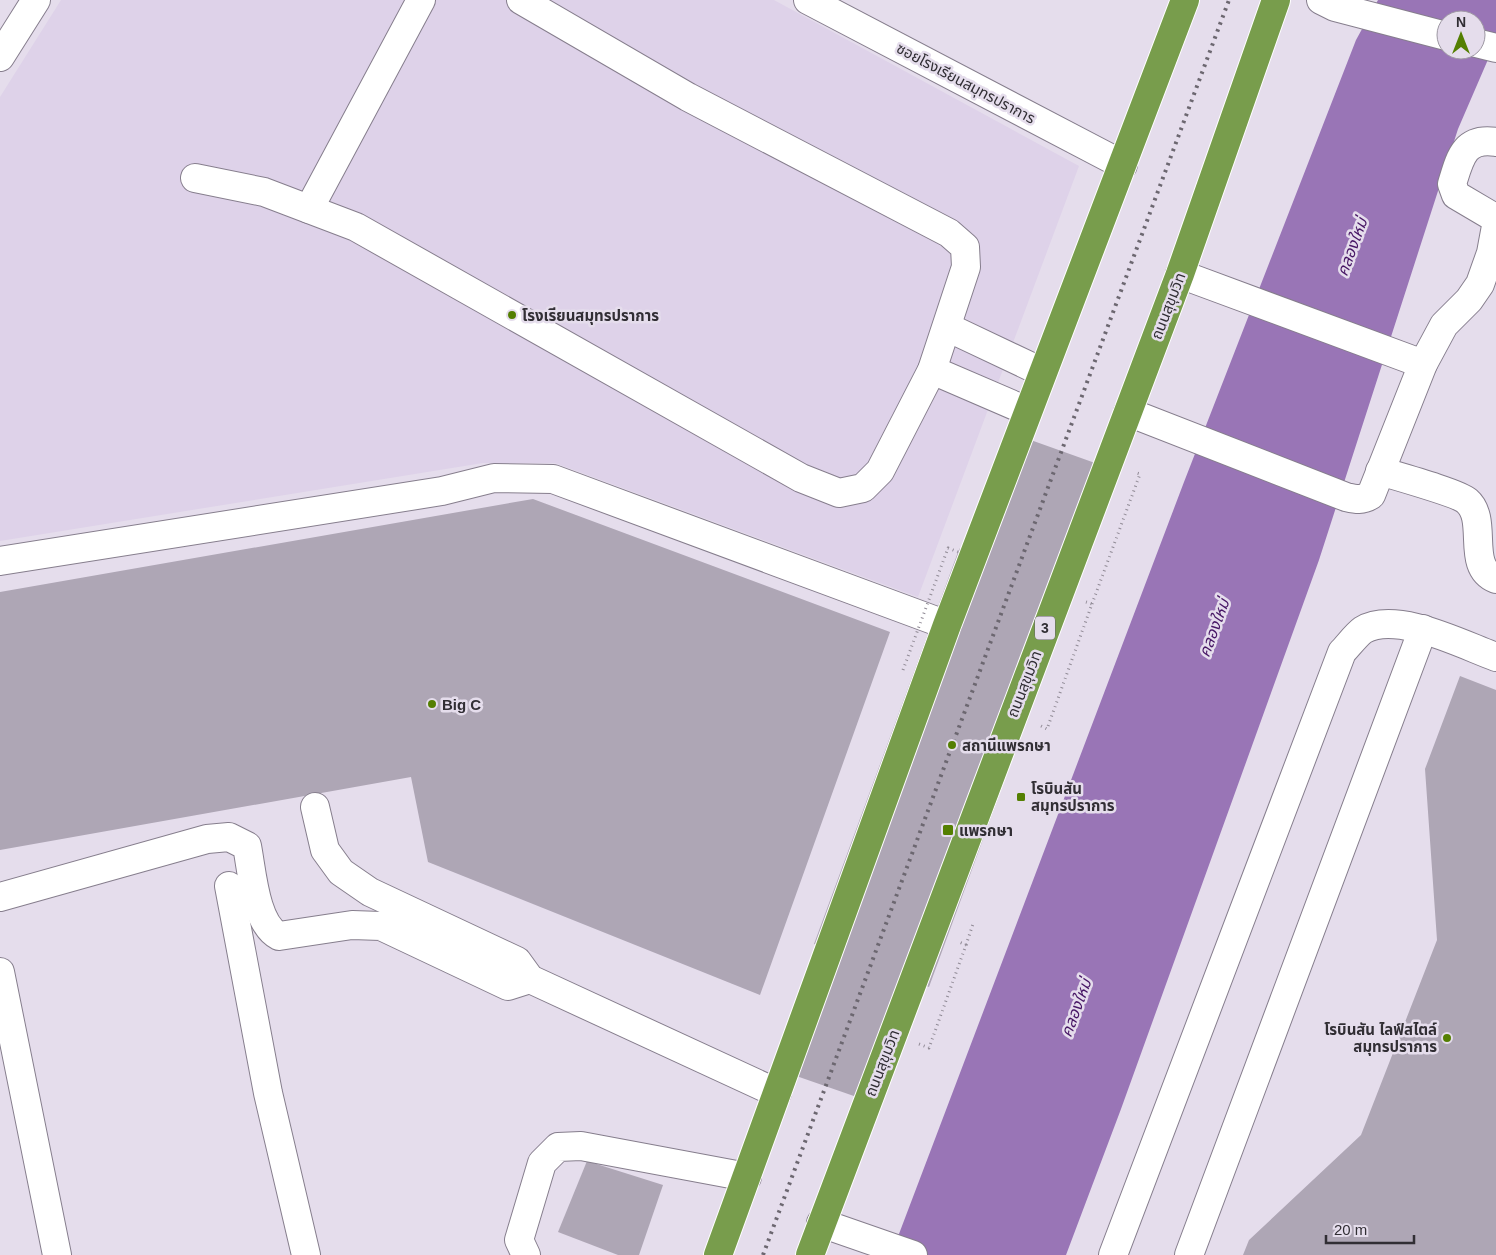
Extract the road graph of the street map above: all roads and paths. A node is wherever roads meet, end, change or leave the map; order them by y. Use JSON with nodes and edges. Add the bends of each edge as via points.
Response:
{"nodes":[{"id":1,"x":36,"y":0,"type":"edge"},
{"id":2,"x":421,"y":0,"type":"edge"},
{"id":3,"x":521,"y":0,"type":"edge"},
{"id":4,"x":808,"y":0,"type":"edge"},
{"id":5,"x":1184,"y":0,"type":"edge"},
{"id":6,"x":1276,"y":0,"type":"edge"},
{"id":7,"x":1328,"y":4,"type":"edge"},
{"id":8,"x":1436,"y":33,"type":"edge"},
{"id":9,"x":0,"y":57,"type":"edge"},
{"id":10,"x":1496,"y":142,"type":"edge"},
{"id":11,"x":1123,"y":165,"type":"junction"},
{"id":12,"x":195,"y":178,"type":"dead end"},
{"id":13,"x":309,"y":209,"type":"junction"},
{"id":14,"x":1493,"y":253,"type":"edge"},
{"id":15,"x":1180,"y":274,"type":"junction"},
{"id":16,"x":946,"y":328,"type":"junction"},
{"id":17,"x":1411,"y":359,"type":"junction"},
{"id":18,"x":932,"y":370,"type":"junction"},
{"id":19,"x":1042,"y":372,"type":"junction"},
{"id":20,"x":1027,"y":411,"type":"junction"},
{"id":21,"x":1128,"y":412,"type":"junction"},
{"id":22,"x":1380,"y":470,"type":"junction"},
{"id":23,"x":1128,"y":509,"type":"dead end"},
{"id":24,"x":958,"y":552,"type":"dead end"},
{"id":25,"x":0,"y":561,"type":"edge"},
{"id":26,"x":1496,"y":579,"type":"edge"},
{"id":27,"x":1092,"y":604,"type":"dead end"},
{"id":28,"x":1087,"y":617,"type":"dead end"},
{"id":29,"x":946,"y":625,"type":"junction"},
{"id":30,"x":1423,"y":629,"type":"junction"},
{"id":31,"x":1496,"y":657,"type":"edge"},
{"id":32,"x":902,"y":670,"type":"dead end"},
{"id":33,"x":1060,"y":696,"type":"dead end"},
{"id":34,"x":315,"y":807,"type":"dead end"},
{"id":35,"x":229,"y":886,"type":"dead end"},
{"id":36,"x":0,"y":897,"type":"edge"},
{"id":37,"x":974,"y":924,"type":"dead end"},
{"id":38,"x":966,"y":945,"type":"dead end"},
{"id":39,"x":963,"y":955,"type":"dead end"},
{"id":40,"x":0,"y":972,"type":"edge"},
{"id":41,"x":530,"y":978,"type":"junction"},
{"id":42,"x":938,"y":1024,"type":"dead end"},
{"id":43,"x":777,"y":1093,"type":"junction"},
{"id":44,"x":747,"y":1177,"type":"junction"},
{"id":45,"x":821,"y":1223,"type":"junction"},
{"id":46,"x":58,"y":1255,"type":"edge"},
{"id":47,"x":306,"y":1255,"type":"edge"},
{"id":48,"x":526,"y":1255,"type":"edge"},
{"id":49,"x":718,"y":1255,"type":"edge"},
{"id":50,"x":810,"y":1255,"type":"edge"},
{"id":51,"x":913,"y":1255,"type":"edge"},
{"id":52,"x":1113,"y":1255,"type":"edge"},
{"id":53,"x":1189,"y":1255,"type":"edge"}],
"edges":[{"from":1,"to":9,"type":"street"},
{"from":2,"to":13,"type":"street"},
{"from":3,"to":16,"type":"street","via":[[688,97],[949,233],[965,247],[966,266]]},
{"from":4,"to":11,"type":"street","name":"ซอยโรงเรียนสมุทรปราการ"},
{"from":5,"to":11,"type":"highway"},
{"from":6,"to":15,"type":"highway","name":"ถนนสุขุมวิท","number":"3"},
{"from":7,"to":8,"type":"street"},
{"from":10,"to":14,"type":"street","via":[[1476,141],[1470,145],[1452,184],[1456,195],[1495,218]]},
{"from":11,"to":19,"type":"highway"},
{"from":12,"to":13,"type":"street","via":[[264,192]]},
{"from":13,"to":18,"type":"street","via":[[356,227],[801,478],[839,493],[863,488],[880,471]]},
{"from":14,"to":17,"type":"street","via":[[1470,300]]},
{"from":15,"to":17,"type":"street"},
{"from":15,"to":21,"type":"highway","name":"ถนนสุขุมวิท","number":"3"},
{"from":16,"to":18,"type":"street"},
{"from":16,"to":19,"type":"street"},
{"from":17,"to":22,"type":"street"},
{"from":18,"to":20,"type":"street"},
{"from":19,"to":20,"type":"highway"},
{"from":20,"to":29,"type":"highway"},
{"from":21,"to":22,"type":"street","via":[[1356,500],[1371,495]]},
{"from":21,"to":45,"type":"highway","name":"ถนนสุขุมวิท","number":"3"},
{"from":22,"to":26,"type":"street","via":[[1466,500],[1476,511],[1482,566]]},
{"from":23,"to":27,"type":"path"},
{"from":24,"to":32,"type":"path","bridge":true,"via":[[948,548]]},
{"from":25,"to":29,"type":"street","via":[[442,491],[494,478],[553,479]]},
{"from":28,"to":33,"type":"path"},
{"from":29,"to":43,"type":"highway"},
{"from":30,"to":31,"type":"street"},
{"from":30,"to":52,"type":"street","via":[[1386,623],[1364,630],[1342,652]]},
{"from":30,"to":53,"type":"street"},
{"from":34,"to":41,"type":"street","via":[[325,850],[341,872],[370,892],[517,961]]},
{"from":35,"to":47,"type":"street","via":[[268,1093]]},
{"from":36,"to":41,"type":"street","via":[[206,839],[229,837],[247,846],[262,919],[271,932],[279,936],[352,925],[382,926],[508,986]]},
{"from":37,"to":38,"type":"path"},
{"from":39,"to":42,"type":"path"},
{"from":40,"to":46,"type":"street"},
{"from":41,"to":43,"type":"street"},
{"from":43,"to":44,"type":"highway"},
{"from":44,"to":48,"type":"street","via":[[580,1146],[558,1147],[542,1163],[519,1240]]},
{"from":44,"to":49,"type":"highway"},
{"from":45,"to":50,"type":"highway","name":"ถนนสุขุมวิท","number":"3"},
{"from":45,"to":51,"type":"street"}]}
